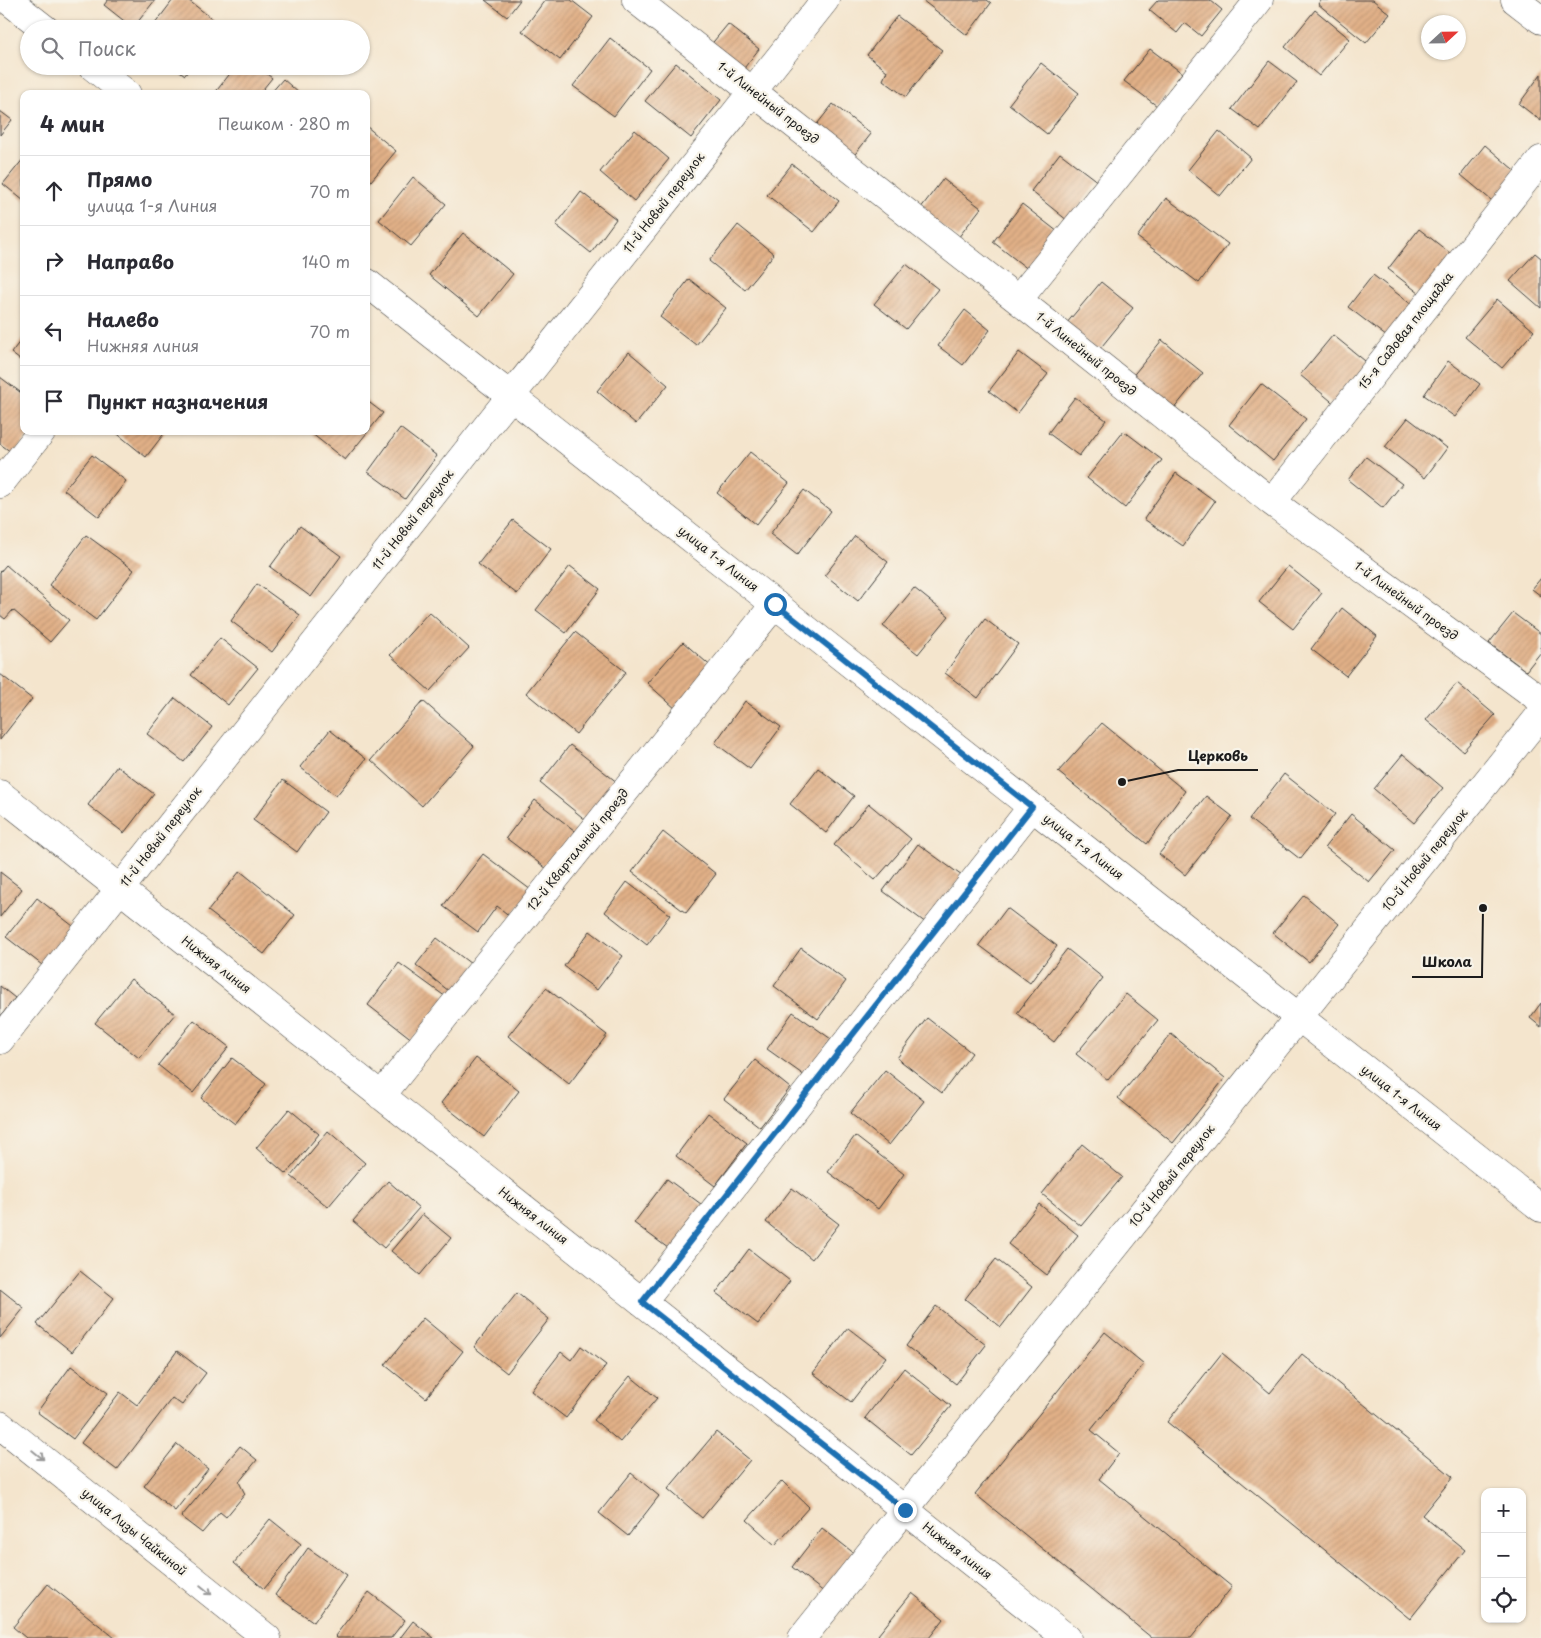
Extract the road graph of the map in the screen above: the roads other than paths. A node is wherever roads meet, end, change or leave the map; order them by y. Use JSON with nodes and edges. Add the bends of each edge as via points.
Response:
{"nodes":[{"id":1,"x":8,"y":0,"type":"edge"},
{"id":2,"x":636,"y":0,"type":"edge"},
{"id":3,"x":825,"y":0,"type":"edge"},
{"id":4,"x":1259,"y":0,"type":"edge"},
{"id":5,"x":1515,"y":0,"type":"edge"},
{"id":6,"x":34,"y":20,"type":"edge"},
{"id":7,"x":1541,"y":20,"type":"edge"},
{"id":8,"x":103,"y":75,"type":"edge"},
{"id":9,"x":122,"y":90,"type":"edge"},
{"id":10,"x":753,"y":91,"type":"junction"},
{"id":11,"x":1541,"y":160,"type":"edge"},
{"id":12,"x":370,"y":285,"type":"edge"},
{"id":13,"x":1018,"y":300,"type":"junction"},
{"id":14,"x":511,"y":396,"type":"junction"},
{"id":15,"x":39,"y":435,"type":"edge"},
{"id":16,"x":0,"y":484,"type":"edge"},
{"id":17,"x":1272,"y":502,"type":"junction"},
{"id":18,"x":775,"y":604,"type":"junction"},
{"id":19,"x":1541,"y":700,"type":"edge"},
{"id":20,"x":1541,"y":714,"type":"edge"},
{"id":21,"x":0,"y":794,"type":"edge"},
{"id":22,"x":1032,"y":807,"type":"junction"},
{"id":23,"x":120,"y":889,"type":"junction"},
{"id":24,"x":1299,"y":1017,"type":"junction"},
{"id":25,"x":0,"y":1040,"type":"edge"},
{"id":26,"x":381,"y":1096,"type":"junction"},
{"id":27,"x":1541,"y":1208,"type":"edge"},
{"id":28,"x":642,"y":1302,"type":"junction"},
{"id":29,"x":0,"y":1425,"type":"edge"},
{"id":30,"x":905,"y":1510,"type":"junction"},
{"id":31,"x":267,"y":1638,"type":"edge"},
{"id":32,"x":802,"y":1638,"type":"edge"},
{"id":33,"x":1067,"y":1638,"type":"edge"}],
"edges":[{"from":1,"to":6,"type":"street"},
{"from":2,"to":10,"type":"street","name":"1-й Линейный проезд"},
{"from":3,"to":10,"type":"street","name":"11-й Новый переулок"},
{"from":4,"to":13,"type":"street"},
{"from":5,"to":7,"type":"street"},
{"from":8,"to":9,"type":"street"},
{"from":10,"to":13,"type":"street","name":"1-й Линейный проезд"},
{"from":10,"to":14,"type":"street","name":"11-й Новый переулок"},
{"from":11,"to":17,"type":"street","name":"15-я Садовая площадка"},
{"from":12,"to":14,"type":"street","name":"улица 1-я Линия"},
{"from":13,"to":17,"type":"street","name":"1-й Линейный проезд"},
{"from":14,"to":18,"type":"street","name":"улица 1-я Линия"},
{"from":14,"to":23,"type":"street","name":"11-й Новый переулок"},
{"from":15,"to":16,"type":"street"},
{"from":17,"to":19,"type":"street","name":"1-й Линейный проезд"},
{"from":18,"to":22,"type":"street","name":"улица 1-я Линия"},
{"from":18,"to":26,"type":"street","name":"12-й Квартальный проезд"},
{"from":20,"to":24,"type":"street","name":"10-й Новый переулок"},
{"from":21,"to":23,"type":"street","name":"Нижняя линия"},
{"from":22,"to":24,"type":"street","name":"улица 1-я Линия"},
{"from":22,"to":28,"type":"street"},
{"from":23,"to":25,"type":"street","name":"11-й Новый переулок"},
{"from":23,"to":26,"type":"street","name":"Нижняя линия"},
{"from":24,"to":27,"type":"street","name":"улица 1-я Линия"},
{"from":24,"to":30,"type":"street","name":"10-й Новый переулок"},
{"from":26,"to":28,"type":"street","name":"Нижняя линия"},
{"from":28,"to":30,"type":"street","name":"Нижняя линия"},
{"from":29,"to":31,"type":"street","name":"улица Лизы Чайкиной","one_way":true},
{"from":30,"to":32,"type":"street","name":"10-й Новый переулок"},
{"from":30,"to":33,"type":"street","name":"Нижняя линия"}]}
